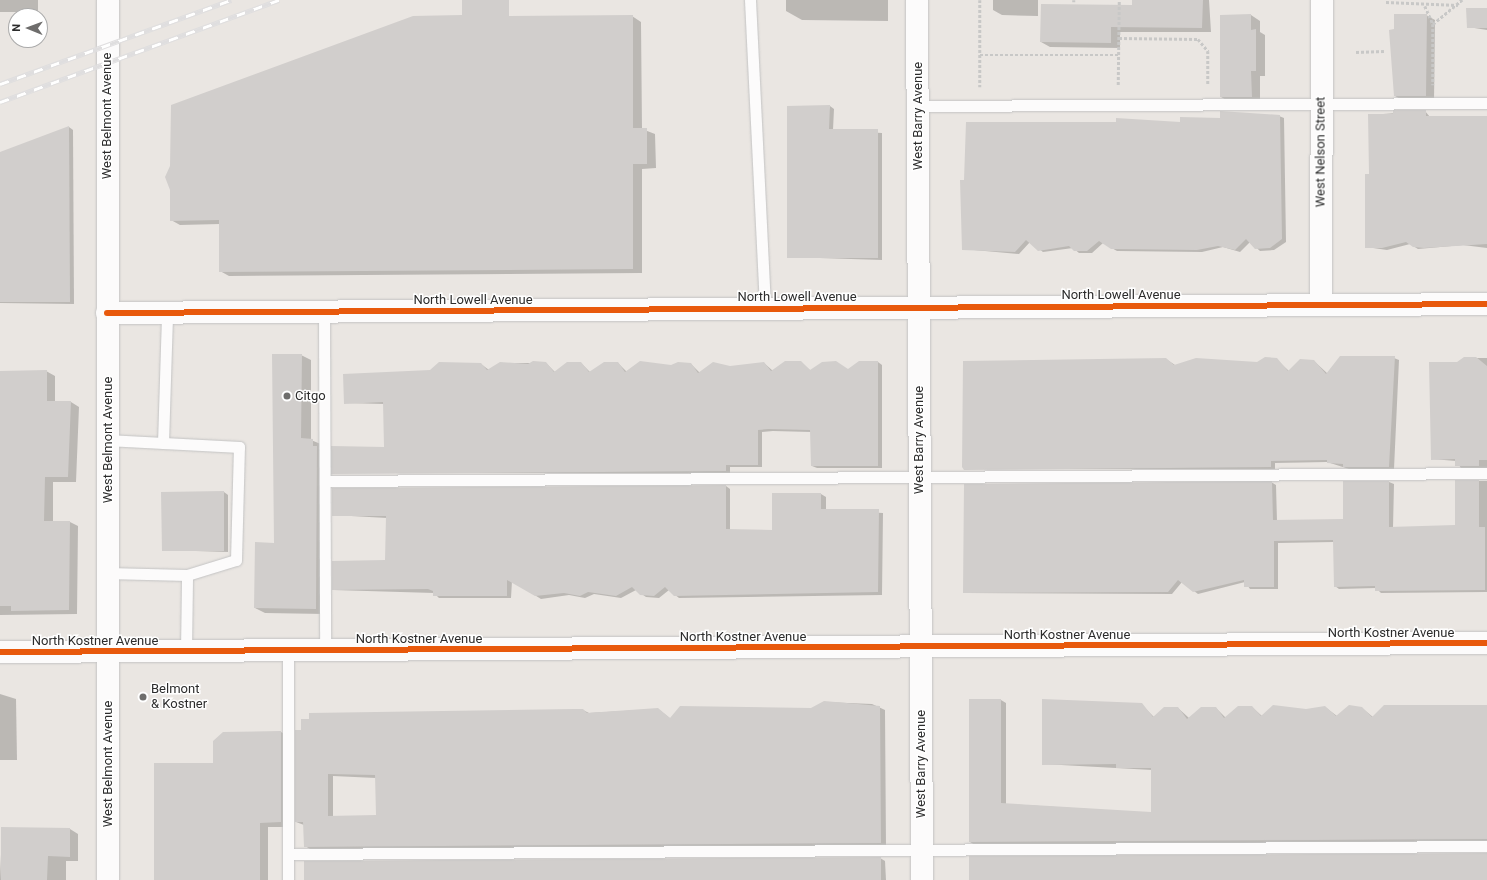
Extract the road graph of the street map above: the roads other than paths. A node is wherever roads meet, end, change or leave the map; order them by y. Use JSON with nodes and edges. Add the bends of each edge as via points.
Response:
{"nodes":[{"id":1,"x":108,"y":0,"type":"edge"},
{"id":2,"x":750,"y":0,"type":"edge"},
{"id":3,"x":917,"y":0,"type":"edge"},
{"id":4,"x":1322,"y":0,"type":"edge"},
{"id":5,"x":1487,"y":103,"type":"edge"},
{"id":6,"x":1322,"y":105,"type":"junction"},
{"id":7,"x":918,"y":106,"type":"junction"},
{"id":8,"x":1321,"y":304,"type":"junction"},
{"id":9,"x":1487,"y":304,"type":"edge"},
{"id":10,"x":919,"y":307,"type":"junction"},
{"id":11,"x":765,"y":308,"type":"junction"},
{"id":12,"x":324,"y":312,"type":"junction"},
{"id":13,"x":107,"y":313,"type":"junction"},
{"id":14,"x":167,"y":313,"type":"junction"},
{"id":15,"x":107,"y":440,"type":"junction"},
{"id":16,"x":163,"y":443,"type":"junction"},
{"id":17,"x":1487,"y":473,"type":"edge"},
{"id":18,"x":920,"y":477,"type":"junction"},
{"id":19,"x":325,"y":481,"type":"junction"},
{"id":20,"x":107,"y":573,"type":"junction"},
{"id":21,"x":187,"y":575,"type":"junction"},
{"id":22,"x":1487,"y":643,"type":"edge"},
{"id":23,"x":921,"y":647,"type":"junction"},
{"id":24,"x":325,"y":650,"type":"junction"},
{"id":25,"x":186,"y":651,"type":"junction"},
{"id":26,"x":288,"y":651,"type":"junction"},
{"id":27,"x":0,"y":652,"type":"edge"},
{"id":28,"x":107,"y":652,"type":"junction"},
{"id":29,"x":1487,"y":846,"type":"edge"},
{"id":30,"x":922,"y":851,"type":"junction"},
{"id":31,"x":288,"y":854,"type":"junction"},
{"id":32,"x":108,"y":880,"type":"edge"},
{"id":33,"x":288,"y":880,"type":"edge"},
{"id":34,"x":922,"y":880,"type":"edge"}],
"edges":[{"from":1,"to":13,"type":"street","name":"West Belmont Avenue"},
{"from":2,"to":11,"type":"lane"},
{"from":3,"to":7,"type":"street","name":"West Barry Avenue"},
{"from":4,"to":6,"type":"street","name":"West Nelson Street"},
{"from":5,"to":6,"type":"lane"},
{"from":6,"to":7,"type":"lane"},
{"from":6,"to":8,"type":"street","name":"West Nelson Street"},
{"from":7,"to":10,"type":"street","name":"West Barry Avenue"},
{"from":8,"to":9,"type":"street","name":"North Lowell Avenue"},
{"from":8,"to":10,"type":"street","name":"North Lowell Avenue"},
{"from":10,"to":11,"type":"street","name":"North Lowell Avenue"},
{"from":10,"to":18,"type":"street","name":"West Barry Avenue"},
{"from":11,"to":12,"type":"street","name":"North Lowell Avenue"},
{"from":12,"to":14,"type":"street","name":"North Lowell Avenue"},
{"from":12,"to":19,"type":"lane"},
{"from":13,"to":14,"type":"street","name":"North Lowell Avenue"},
{"from":13,"to":15,"type":"street","name":"West Belmont Avenue"},
{"from":14,"to":16,"type":"lane"},
{"from":15,"to":16,"type":"lane"},
{"from":15,"to":20,"type":"street","name":"West Belmont Avenue"},
{"from":16,"to":21,"type":"lane","via":[[239,447],[236,560]]},
{"from":17,"to":18,"type":"lane"},
{"from":18,"to":19,"type":"lane"},
{"from":18,"to":23,"type":"street","name":"West Barry Avenue"},
{"from":19,"to":24,"type":"lane"},
{"from":20,"to":21,"type":"lane"},
{"from":20,"to":28,"type":"street","name":"West Belmont Avenue"},
{"from":21,"to":25,"type":"lane"},
{"from":22,"to":23,"type":"street","name":"North Kostner Avenue"},
{"from":23,"to":24,"type":"street","name":"North Kostner Avenue"},
{"from":23,"to":30,"type":"street","name":"West Barry Avenue"},
{"from":24,"to":26,"type":"street","name":"North Kostner Avenue"},
{"from":25,"to":26,"type":"street","name":"North Kostner Avenue"},
{"from":25,"to":28,"type":"street","name":"North Kostner Avenue"},
{"from":26,"to":31,"type":"lane"},
{"from":27,"to":28,"type":"street","name":"North Kostner Avenue"},
{"from":28,"to":32,"type":"street","name":"West Belmont Avenue"},
{"from":29,"to":30,"type":"lane"},
{"from":30,"to":31,"type":"lane"},
{"from":30,"to":34,"type":"street","name":"West Barry Avenue"},
{"from":31,"to":33,"type":"lane"}]}
